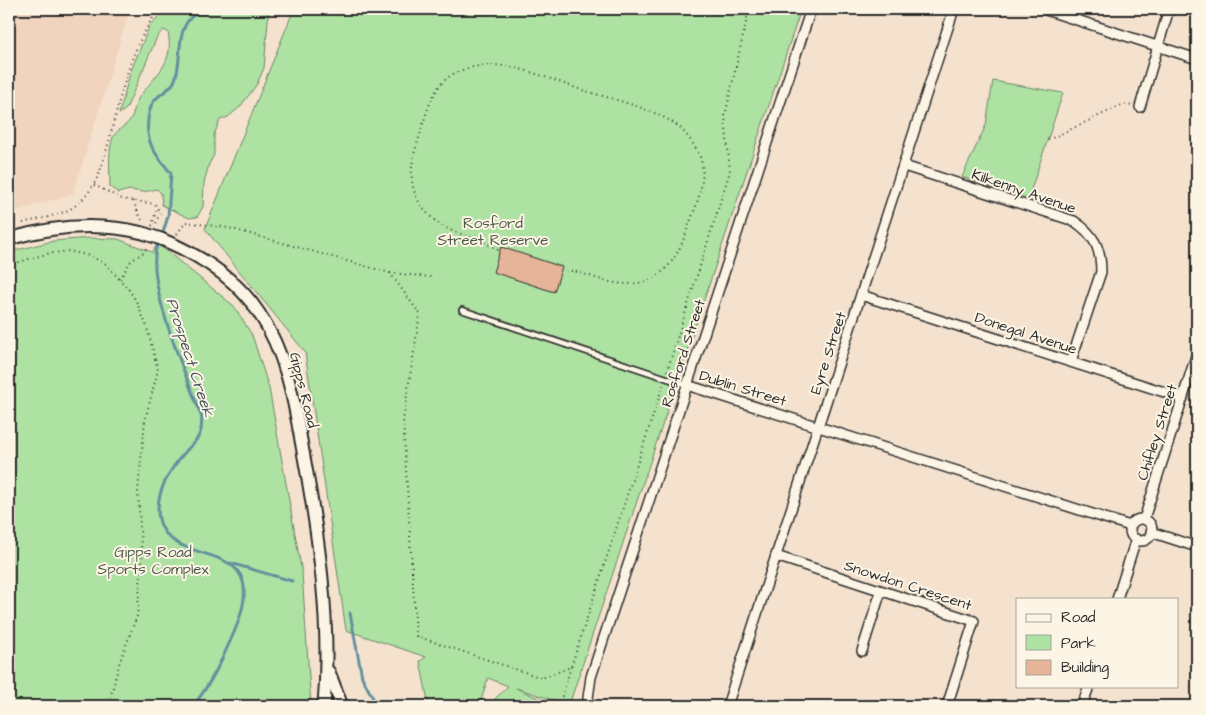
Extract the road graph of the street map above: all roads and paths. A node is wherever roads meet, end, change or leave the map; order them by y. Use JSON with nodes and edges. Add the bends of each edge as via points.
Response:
{"nodes":[{"id":1,"x":160,"y":9,"type":"edge"},
{"id":2,"x":749,"y":9,"type":"edge"},
{"id":3,"x":811,"y":9,"type":"edge"},
{"id":4,"x":954,"y":9,"type":"edge"},
{"id":5,"x":1043,"y":9,"type":"edge"},
{"id":6,"x":1169,"y":9,"type":"edge"},
{"id":7,"x":1157,"y":45,"type":"junction"},
{"id":8,"x":1197,"y":59,"type":"edge"},
{"id":9,"x":1140,"y":107,"type":"joint"},
{"id":10,"x":1048,"y":140,"type":"dead end"},
{"id":11,"x":904,"y":166,"type":"junction"},
{"id":12,"x":94,"y":186,"type":"junction"},
{"id":13,"x":133,"y":201,"type":"junction"},
{"id":14,"x":157,"y":207,"type":"dead end"},
{"id":15,"x":18,"y":225,"type":"dead end"},
{"id":16,"x":145,"y":228,"type":"junction"},
{"id":17,"x":9,"y":239,"type":"edge"},
{"id":18,"x":176,"y":240,"type":"junction"},
{"id":19,"x":498,"y":250,"type":"dead end"},
{"id":20,"x":141,"y":253,"type":"dead end"},
{"id":21,"x":9,"y":265,"type":"edge"},
{"id":22,"x":562,"y":270,"type":"dead end"},
{"id":23,"x":390,"y":273,"type":"junction"},
{"id":24,"x":431,"y":277,"type":"dead end"},
{"id":25,"x":120,"y":279,"type":"junction"},
{"id":26,"x":861,"y":295,"type":"junction"},
{"id":27,"x":462,"y":310,"type":"dead end"},
{"id":28,"x":1197,"y":353,"type":"edge"},
{"id":29,"x":1071,"y":361,"type":"junction"},
{"id":30,"x":665,"y":378,"type":"junction"},
{"id":31,"x":687,"y":384,"type":"junction"},
{"id":32,"x":1183,"y":398,"type":"junction"},
{"id":33,"x":819,"y":426,"type":"junction"},
{"id":34,"x":1144,"y":519,"type":"junction"},
{"id":35,"x":1130,"y":526,"type":"junction"},
{"id":36,"x":1151,"y":532,"type":"junction"},
{"id":37,"x":1136,"y":539,"type":"junction"},
{"id":38,"x":1197,"y":547,"type":"edge"},
{"id":39,"x":776,"y":556,"type":"junction"},
{"id":40,"x":882,"y":591,"type":"junction"},
{"id":41,"x":1117,"y":598,"type":"edge"},
{"id":42,"x":862,"y":651,"type":"dead end"},
{"id":43,"x":571,"y":667,"type":"junction"},
{"id":44,"x":327,"y":668,"type":"junction"},
{"id":45,"x":1088,"y":688,"type":"edge"},
{"id":46,"x":108,"y":706,"type":"edge"},
{"id":47,"x":324,"y":706,"type":"edge"},
{"id":48,"x":342,"y":706,"type":"edge"},
{"id":49,"x":559,"y":706,"type":"edge"},
{"id":50,"x":590,"y":706,"type":"edge"},
{"id":51,"x":727,"y":706,"type":"edge"},
{"id":52,"x":947,"y":706,"type":"edge"},
{"id":53,"x":1082,"y":706,"type":"edge"}],
"edges":[{"from":1,"to":12,"type":"path","via":[[149,22],[125,82]]},
{"from":2,"to":30,"type":"path","via":[[725,116],[730,171]]},
{"from":3,"to":31,"type":"street","name":"Rosford Street"},
{"from":4,"to":11,"type":"street","name":"Eyre Street"},
{"from":5,"to":7,"type":"street"},
{"from":6,"to":7,"type":"street"},
{"from":7,"to":8,"type":"street"},
{"from":7,"to":9,"type":"street"},
{"from":9,"to":10,"type":"path","via":[[1124,104]]},
{"from":11,"to":26,"type":"street","name":"Eyre Street"},
{"from":11,"to":29,"type":"street","name":"Kilkenny Avenue","via":[[1074,220],[1093,236],[1101,258],[1101,272]]},
{"from":12,"to":13,"type":"path","via":[[110,195]]},
{"from":12,"to":15,"type":"path","via":[[79,203],[62,212]]},
{"from":13,"to":14,"type":"path","via":[[151,202]]},
{"from":13,"to":16,"type":"path"},
{"from":16,"to":17,"type":"main road","name":"Gipps Road","via":[[88,226],[38,231]]},
{"from":16,"to":18,"type":"main road","name":"Gipps Road","bridge":true},
{"from":18,"to":23,"type":"path","via":[[186,222],[229,228]]},
{"from":18,"to":44,"type":"main road","name":"Gipps Road","via":[[218,270],[246,297],[259,313],[283,361],[294,402],[311,499]]},
{"from":19,"to":22,"type":"path","via":[[490,244],[442,227],[424,210],[411,184],[414,155],[437,92],[446,79],[485,65],[515,68],[656,114],[683,131],[700,158],[700,191],[683,244],[663,274],[647,281],[626,284]]},
{"from":20,"to":25,"type":"path","via":[[130,262]]},
{"from":21,"to":25,"type":"path","via":[[46,254],[69,252],[90,256],[106,264]]},
{"from":23,"to":24,"type":"path"},
{"from":23,"to":43,"type":"path","via":[[420,314],[403,420],[416,636],[542,678]]},
{"from":25,"to":46,"type":"path","via":[[146,324],[158,370],[145,420],[138,491],[142,565],[137,616]]},
{"from":26,"to":29,"type":"street","name":"Donegal Avenue"},
{"from":26,"to":33,"type":"street","name":"Eyre Street"},
{"from":27,"to":30,"type":"lane","name":"Dublin Street"},
{"from":28,"to":32,"type":"street","name":"Chifley Street"},
{"from":29,"to":32,"type":"street","name":"Donegal Avenue"},
{"from":30,"to":31,"type":"lane","name":"Dublin Street"},
{"from":30,"to":43,"type":"path"},
{"from":31,"to":33,"type":"street","name":"Dublin Street"},
{"from":31,"to":50,"type":"street","name":"Rosford Street","via":[[590,677]]},
{"from":32,"to":34,"type":"street","name":"Chifley Street"},
{"from":33,"to":35,"type":"street","name":"Dublin Street"},
{"from":33,"to":39,"type":"street","name":"Eyre Street"},
{"from":34,"to":35,"type":"street","via":[[1137,519]]},
{"from":34,"to":36,"type":"street","via":[[1151,526]]},
{"from":35,"to":37,"type":"street","via":[[1130,532]]},
{"from":36,"to":37,"type":"street","via":[[1147,538]]},
{"from":36,"to":38,"type":"street"},
{"from":37,"to":41,"type":"street"},
{"from":39,"to":40,"type":"street","name":"Snowdon Crescent"},
{"from":39,"to":51,"type":"street","name":"Eyre Street"},
{"from":40,"to":42,"type":"street"},
{"from":40,"to":52,"type":"street","name":"Snowdon Crescent","via":[[974,621]]},
{"from":43,"to":49,"type":"path"},
{"from":44,"to":47,"type":"main road","name":"Gipps Road"},
{"from":44,"to":48,"type":"main road","name":"Gipps Road"},
{"from":45,"to":53,"type":"street"}]}
